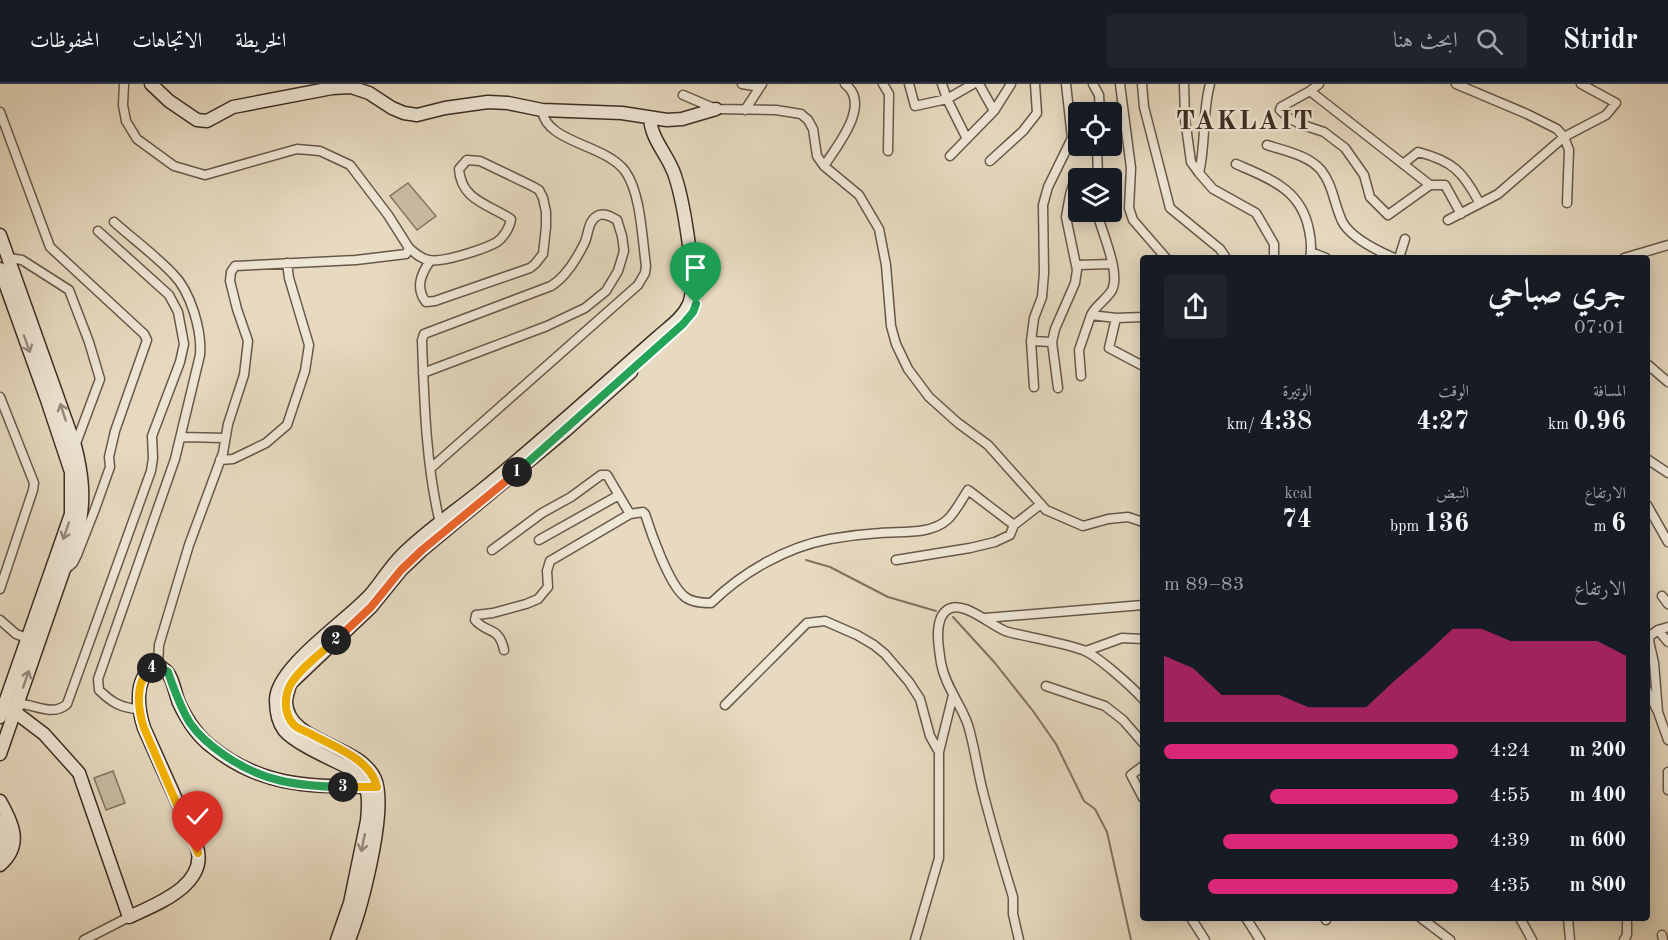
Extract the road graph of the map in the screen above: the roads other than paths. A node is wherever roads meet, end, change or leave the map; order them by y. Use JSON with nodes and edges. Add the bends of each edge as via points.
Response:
{"nodes":[{"id":1,"x":124,"y":84,"type":"edge"},
{"id":2,"x":152,"y":84,"type":"edge"},
{"id":3,"x":742,"y":84,"type":"edge"},
{"id":4,"x":845,"y":84,"type":"edge"},
{"id":5,"x":883,"y":84,"type":"edge"},
{"id":6,"x":909,"y":84,"type":"edge"},
{"id":7,"x":942,"y":84,"type":"edge"},
{"id":8,"x":973,"y":84,"type":"edge"},
{"id":9,"x":979,"y":84,"type":"edge"},
{"id":10,"x":1011,"y":84,"type":"edge"},
{"id":11,"x":1035,"y":84,"type":"edge"},
{"id":12,"x":1066,"y":84,"type":"edge"},
{"id":13,"x":1093,"y":84,"type":"edge"},
{"id":14,"x":1120,"y":84,"type":"edge"},
{"id":15,"x":1143,"y":84,"type":"edge"},
{"id":16,"x":1184,"y":84,"type":"edge"},
{"id":17,"x":1210,"y":84,"type":"edge"},
{"id":18,"x":1319,"y":84,"type":"edge"},
{"id":19,"x":1456,"y":84,"type":"edge"},
{"id":20,"x":1581,"y":84,"type":"edge"},
{"id":21,"x":761,"y":86,"type":"edge"},
{"id":22,"x":1310,"y":91,"type":"junction"},
{"id":23,"x":683,"y":95,"type":"dead end"},
{"id":24,"x":946,"y":99,"type":"junction"},
{"id":25,"x":1099,"y":102,"type":"edge"},
{"id":26,"x":716,"y":109,"type":"junction"},
{"id":27,"x":542,"y":110,"type":"junction"},
{"id":28,"x":745,"y":111,"type":"junction"},
{"id":29,"x":994,"y":111,"type":"junction"},
{"id":30,"x":0,"y":112,"type":"edge"},
{"id":31,"x":650,"y":118,"type":"junction"},
{"id":32,"x":966,"y":137,"type":"junction"},
{"id":33,"x":1564,"y":137,"type":"junction"},
{"id":34,"x":1267,"y":145,"type":"dead end"},
{"id":35,"x":888,"y":151,"type":"dead end"},
{"id":36,"x":950,"y":156,"type":"dead end"},
{"id":37,"x":990,"y":161,"type":"dead end"},
{"id":38,"x":1236,"y":164,"type":"dead end"},
{"id":39,"x":1403,"y":164,"type":"junction"},
{"id":40,"x":824,"y":166,"type":"junction"},
{"id":41,"x":1199,"y":173,"type":"junction"},
{"id":42,"x":1430,"y":185,"type":"junction"},
{"id":43,"x":1479,"y":202,"type":"junction"},
{"id":44,"x":1566,"y":203,"type":"dead end"},
{"id":45,"x":1068,"y":208,"type":"edge"},
{"id":46,"x":1461,"y":214,"type":"junction"},
{"id":47,"x":1448,"y":220,"type":"dead end"},
{"id":48,"x":114,"y":222,"type":"dead end"},
{"id":49,"x":1099,"y":222,"type":"edge"},
{"id":50,"x":98,"y":231,"type":"dead end"},
{"id":51,"x":0,"y":234,"type":"edge"},
{"id":52,"x":1406,"y":239,"type":"dead end"},
{"id":53,"x":1668,"y":245,"type":"edge"},
{"id":54,"x":409,"y":248,"type":"junction"},
{"id":55,"x":1163,"y":255,"type":"edge"},
{"id":56,"x":1224,"y":255,"type":"edge"},
{"id":57,"x":1274,"y":255,"type":"edge"},
{"id":58,"x":1310,"y":255,"type":"edge"},
{"id":59,"x":1387,"y":255,"type":"edge"},
{"id":60,"x":1400,"y":255,"type":"edge"},
{"id":61,"x":1634,"y":255,"type":"edge"},
{"id":62,"x":9,"y":258,"type":"junction"},
{"id":63,"x":430,"y":261,"type":"junction"},
{"id":64,"x":287,"y":262,"type":"junction"},
{"id":65,"x":1112,"y":264,"type":"junction"},
{"id":66,"x":1077,"y":265,"type":"junction"},
{"id":67,"x":0,"y":269,"type":"edge"},
{"id":68,"x":1091,"y":315,"type":"junction"},
{"id":69,"x":1140,"y":317,"type":"edge"},
{"id":70,"x":1116,"y":318,"type":"junction"},
{"id":71,"x":1031,"y":340,"type":"junction"},
{"id":72,"x":1052,"y":342,"type":"junction"},
{"id":73,"x":1140,"y":364,"type":"edge"},
{"id":74,"x":1650,"y":367,"type":"edge"},
{"id":75,"x":423,"y":373,"type":"junction"},
{"id":76,"x":1081,"y":376,"type":"dead end"},
{"id":77,"x":1668,"y":382,"type":"edge"},
{"id":78,"x":1034,"y":387,"type":"dead end"},
{"id":79,"x":1058,"y":388,"type":"dead end"},
{"id":80,"x":0,"y":398,"type":"edge"},
{"id":81,"x":182,"y":437,"type":"junction"},
{"id":82,"x":225,"y":438,"type":"junction"},
{"id":83,"x":75,"y":446,"type":"junction"},
{"id":84,"x":220,"y":460,"type":"junction"},
{"id":85,"x":1650,"y":461,"type":"edge"},
{"id":86,"x":431,"y":468,"type":"junction"},
{"id":87,"x":1668,"y":473,"type":"edge"},
{"id":88,"x":619,"y":495,"type":"junction"},
{"id":89,"x":1041,"y":504,"type":"junction"},
{"id":90,"x":1650,"y":510,"type":"edge"},
{"id":91,"x":630,"y":514,"type":"junction"},
{"id":92,"x":1140,"y":521,"type":"edge"},
{"id":93,"x":1014,"y":525,"type":"junction"},
{"id":94,"x":441,"y":528,"type":"junction"},
{"id":95,"x":539,"y":540,"type":"dead end"},
{"id":96,"x":1668,"y":542,"type":"edge"},
{"id":97,"x":492,"y":550,"type":"dead end"},
{"id":98,"x":896,"y":560,"type":"dead end"},
{"id":99,"x":64,"y":569,"type":"junction"},
{"id":100,"x":0,"y":589,"type":"edge"},
{"id":101,"x":1662,"y":596,"type":"dead end"},
{"id":102,"x":1668,"y":604,"type":"edge"},
{"id":103,"x":1140,"y":605,"type":"edge"},
{"id":104,"x":984,"y":618,"type":"junction"},
{"id":105,"x":0,"y":621,"type":"edge"},
{"id":106,"x":1668,"y":627,"type":"edge"},
{"id":107,"x":1658,"y":630,"type":"junction"},
{"id":108,"x":1650,"y":636,"type":"edge"},
{"id":109,"x":27,"y":638,"type":"junction"},
{"id":110,"x":1140,"y":639,"type":"edge"},
{"id":111,"x":1668,"y":642,"type":"edge"},
{"id":112,"x":1650,"y":645,"type":"edge"},
{"id":113,"x":504,"y":650,"type":"dead end"},
{"id":114,"x":1086,"y":651,"type":"junction"},
{"id":115,"x":158,"y":666,"type":"junction"},
{"id":116,"x":1046,"y":686,"type":"dead end"},
{"id":117,"x":953,"y":694,"type":"junction"},
{"id":118,"x":1140,"y":696,"type":"edge"},
{"id":119,"x":1650,"y":696,"type":"edge"},
{"id":120,"x":725,"y":705,"type":"dead end"},
{"id":121,"x":138,"y":709,"type":"junction"},
{"id":122,"x":6,"y":712,"type":"edge"},
{"id":123,"x":1658,"y":712,"type":"junction"},
{"id":124,"x":1140,"y":740,"type":"edge"},
{"id":125,"x":1668,"y":740,"type":"edge"},
{"id":126,"x":939,"y":752,"type":"junction"},
{"id":127,"x":0,"y":754,"type":"edge"},
{"id":128,"x":1140,"y":768,"type":"edge"},
{"id":129,"x":1668,"y":772,"type":"edge"},
{"id":130,"x":372,"y":787,"type":"junction"},
{"id":131,"x":1668,"y":790,"type":"edge"},
{"id":132,"x":1140,"y":792,"type":"edge"},
{"id":133,"x":0,"y":801,"type":"edge"},
{"id":134,"x":0,"y":822,"type":"edge"},
{"id":135,"x":0,"y":851,"type":"edge"},
{"id":136,"x":0,"y":865,"type":"edge"},
{"id":137,"x":129,"y":916,"type":"junction"},
{"id":138,"x":1193,"y":921,"type":"edge"},
{"id":139,"x":1247,"y":921,"type":"edge"},
{"id":140,"x":1425,"y":921,"type":"edge"},
{"id":141,"x":1522,"y":921,"type":"edge"},
{"id":142,"x":1568,"y":921,"type":"edge"},
{"id":143,"x":1627,"y":921,"type":"edge"},
{"id":144,"x":84,"y":940,"type":"edge"},
{"id":145,"x":337,"y":940,"type":"edge"},
{"id":146,"x":349,"y":940,"type":"edge"},
{"id":147,"x":915,"y":940,"type":"edge"},
{"id":148,"x":1018,"y":940,"type":"edge"},
{"id":149,"x":1205,"y":940,"type":"edge"},
{"id":150,"x":1260,"y":940,"type":"edge"},
{"id":151,"x":1450,"y":940,"type":"edge"},
{"id":152,"x":1532,"y":940,"type":"edge"},
{"id":153,"x":1570,"y":940,"type":"edge"},
{"id":154,"x":1624,"y":940,"type":"edge"}],
"edges":[{"from":1,"to":54,"type":"street","via":[[126,121],[137,139],[174,166],[205,175],[297,149],[321,151],[350,165]]},
{"from":2,"to":27,"type":"street","via":[[188,114],[207,121],[233,107],[351,87],[392,108],[417,115],[488,102]]},
{"from":3,"to":21,"type":"street"},
{"from":4,"to":40,"type":"street","via":[[855,96],[850,126]]},
{"from":5,"to":35,"type":"street","via":[[889,94]]},
{"from":6,"to":24,"type":"street","via":[[915,106]]},
{"from":7,"to":24,"type":"street"},
{"from":8,"to":24,"type":"street"},
{"from":9,"to":29,"type":"street"},
{"from":10,"to":29,"type":"street"},
{"from":11,"to":37,"type":"street","via":[[1037,113]]},
{"from":12,"to":71,"type":"street","via":[[1072,138],[1043,205],[1042,297]]},
{"from":13,"to":25,"type":"street"},
{"from":14,"to":55,"type":"street","via":[[1131,168],[1132,220]]},
{"from":15,"to":56,"type":"street","via":[[1144,107],[1170,208]]},
{"from":16,"to":41,"type":"street","via":[[1191,162]]},
{"from":17,"to":41,"type":"street"},
{"from":18,"to":22,"type":"street"},
{"from":19,"to":33,"type":"street","via":[[1527,114],[1557,129]]},
{"from":20,"to":33,"type":"street","via":[[1616,103],[1606,115]]},
{"from":21,"to":28,"type":"street"},
{"from":22,"to":39,"type":"street"},
{"from":22,"to":42,"type":"street","via":[[1280,110],[1296,122],[1324,132],[1345,148],[1364,175],[1370,197],[1388,215]]},
{"from":23,"to":26,"type":"street"},
{"from":24,"to":32,"type":"street"},
{"from":26,"to":28,"type":"street"},
{"from":26,"to":31,"type":"street","via":[[682,119]]},
{"from":27,"to":31,"type":"street"},
{"from":27,"to":86,"type":"street","via":[[554,131],[608,155],[626,173],[636,197],[645,273],[638,285]]},
{"from":28,"to":40,"type":"street","via":[[801,114],[813,129],[817,156]]},
{"from":29,"to":32,"type":"street"},
{"from":30,"to":99,"type":"street","via":[[50,247],[147,340],[115,431],[110,467],[99,498],[77,555]]},
{"from":31,"to":94,"type":"street","via":[[681,173],[698,275],[693,312],[565,431]]},
{"from":32,"to":36,"type":"street"},
{"from":33,"to":43,"type":"street","via":[[1498,194]]},
{"from":33,"to":44,"type":"street","via":[[1569,150]]},
{"from":34,"to":59,"type":"street","via":[[1308,159],[1320,169],[1343,223]]},
{"from":38,"to":58,"type":"street","via":[[1273,180],[1296,199],[1307,219]]},
{"from":39,"to":42,"type":"street"},
{"from":39,"to":43,"type":"street","via":[[1418,152],[1431,155],[1457,168]]},
{"from":40,"to":89,"type":"street","via":[[859,195],[879,230],[891,326],[908,369],[929,397],[988,445]]},
{"from":41,"to":57,"type":"street","via":[[1213,189],[1256,213],[1274,244]]},
{"from":42,"to":46,"type":"street","via":[[1445,185]]},
{"from":43,"to":46,"type":"street"},
{"from":45,"to":66,"type":"street","via":[[1066,217]]},
{"from":46,"to":47,"type":"street"},
{"from":48,"to":81,"type":"street","via":[[175,275],[199,328],[200,355]]},
{"from":49,"to":65,"type":"street"},
{"from":50,"to":122,"type":"street","via":[[169,295],[178,312],[184,344],[152,435],[151,471],[67,704],[51,711],[22,704]]},
{"from":51,"to":62,"type":"street"},
{"from":52,"to":60,"type":"street"},
{"from":53,"to":61,"type":"street"},
{"from":54,"to":63,"type":"street"},
{"from":54,"to":64,"type":"street","via":[[406,254],[356,260]]},
{"from":83,"to":62,"type":"street","one_way":true},
{"from":62,"to":83,"type":"street","via":[[22,260],[69,290],[89,342],[100,379]]},
{"from":63,"to":63,"type":"street","via":[[419,283],[426,302],[530,268],[543,254],[546,227],[539,190],[480,161],[467,160],[459,169],[464,189],[469,196],[511,219],[510,227],[497,241],[453,258]]},
{"from":64,"to":82,"type":"street","via":[[236,266],[231,272],[230,281],[248,341],[244,375]]},
{"from":64,"to":84,"type":"street","via":[[309,345],[305,371],[287,424],[279,434],[233,459]]},
{"from":65,"to":66,"type":"street"},
{"from":65,"to":68,"type":"street","via":[[1115,280],[1111,291]]},
{"from":66,"to":72,"type":"street","via":[[1075,283]]},
{"from":67,"to":109,"type":"street","one_way":true,"via":[[71,472],[71,514]]},
{"from":68,"to":70,"type":"street"},
{"from":68,"to":76,"type":"street","via":[[1079,350]]},
{"from":69,"to":70,"type":"street"},
{"from":70,"to":73,"type":"street","via":[[1109,348]]},
{"from":71,"to":72,"type":"street"},
{"from":71,"to":78,"type":"street"},
{"from":72,"to":79,"type":"street"},
{"from":74,"to":77,"type":"street"},
{"from":75,"to":75,"type":"street","via":[[424,334],[551,286],[562,279],[585,242],[590,223],[606,214],[617,220],[624,251],[618,271],[606,291],[585,308]]},
{"from":75,"to":86,"type":"street"},
{"from":80,"to":100,"type":"street","via":[[34,483]]},
{"from":81,"to":82,"type":"street"},
{"from":81,"to":121,"type":"street","via":[[98,679],[99,690],[109,700],[124,708]]},
{"from":82,"to":84,"type":"street"},
{"from":83,"to":99,"type":"street","via":[[82,479],[82,512]]},
{"from":84,"to":115,"type":"street","via":[[182,567],[159,645]]},
{"from":85,"to":87,"type":"street"},
{"from":86,"to":94,"type":"street"},
{"from":88,"to":91,"type":"street"},
{"from":88,"to":95,"type":"street"},
{"from":88,"to":97,"type":"street","via":[[606,475],[601,475]]},
{"from":89,"to":92,"type":"street","via":[[1083,526],[1128,517]]},
{"from":89,"to":93,"type":"street"},
{"from":90,"to":96,"type":"street"},
{"from":91,"to":93,"type":"street","via":[[645,514],[666,568],[684,597],[701,603],[711,603],[743,576],[782,554],[828,539],[925,530],[946,520],[968,490]]},
{"from":91,"to":113,"type":"street","via":[[550,561],[548,587],[538,599],[476,615],[478,624],[500,637]]},
{"from":93,"to":98,"type":"street","via":[[1010,535],[995,542]]},
{"from":94,"to":130,"type":"street","via":[[371,607],[290,684],[286,700],[294,725],[356,759],[375,779]]},
{"from":122,"to":99,"type":"street","one_way":true},
{"from":101,"to":102,"type":"street"},
{"from":103,"to":104,"type":"street"},
{"from":104,"to":114,"type":"street","via":[[1002,630]]},
{"from":104,"to":117,"type":"street","via":[[963,608],[953,608],[941,619],[941,665]]},
{"from":105,"to":109,"type":"street"},
{"from":106,"to":107,"type":"street"},
{"from":107,"to":108,"type":"street"},
{"from":107,"to":111,"type":"street"},
{"from":109,"to":122,"type":"street"},
{"from":110,"to":114,"type":"street","via":[[1122,638]]},
{"from":112,"to":123,"type":"street"},
{"from":114,"to":118,"type":"street"},
{"from":115,"to":121,"type":"street","via":[[145,676]]},
{"from":115,"to":130,"type":"street","via":[[168,672],[179,702],[199,735],[240,766],[280,782]]},
{"from":116,"to":124,"type":"street","via":[[1105,705]]},
{"from":117,"to":126,"type":"street"},
{"from":117,"to":148,"type":"street","via":[[968,725],[1012,897]]},
{"from":119,"to":123,"type":"street"},
{"from":120,"to":126,"type":"street","via":[[807,623],[825,621],[874,645],[909,682],[920,699],[930,736]]},
{"from":121,"to":137,"type":"street","via":[[196,844],[198,858],[194,874],[179,890]]},
{"from":122,"to":127,"type":"street"},
{"from":122,"to":137,"type":"street","via":[[44,734],[79,773]]},
{"from":123,"to":125,"type":"street"},
{"from":126,"to":147,"type":"street","via":[[939,858]]},
{"from":128,"to":132,"type":"street","via":[[1131,775]]},
{"from":129,"to":131,"type":"street"},
{"from":130,"to":145,"type":"street","one_way":true,"via":[[350,903]]},
{"from":130,"to":146,"type":"street","via":[[379,797],[375,837]]},
{"from":133,"to":136,"type":"street","via":[[15,834],[9,857]]},
{"from":134,"to":135,"type":"street","via":[[4,834]]},
{"from":137,"to":144,"type":"street"},
{"from":138,"to":149,"type":"street"},
{"from":139,"to":150,"type":"street"},
{"from":140,"to":151,"type":"street"},
{"from":141,"to":152,"type":"street"},
{"from":142,"to":153,"type":"street"},
{"from":143,"to":154,"type":"street"}]}
